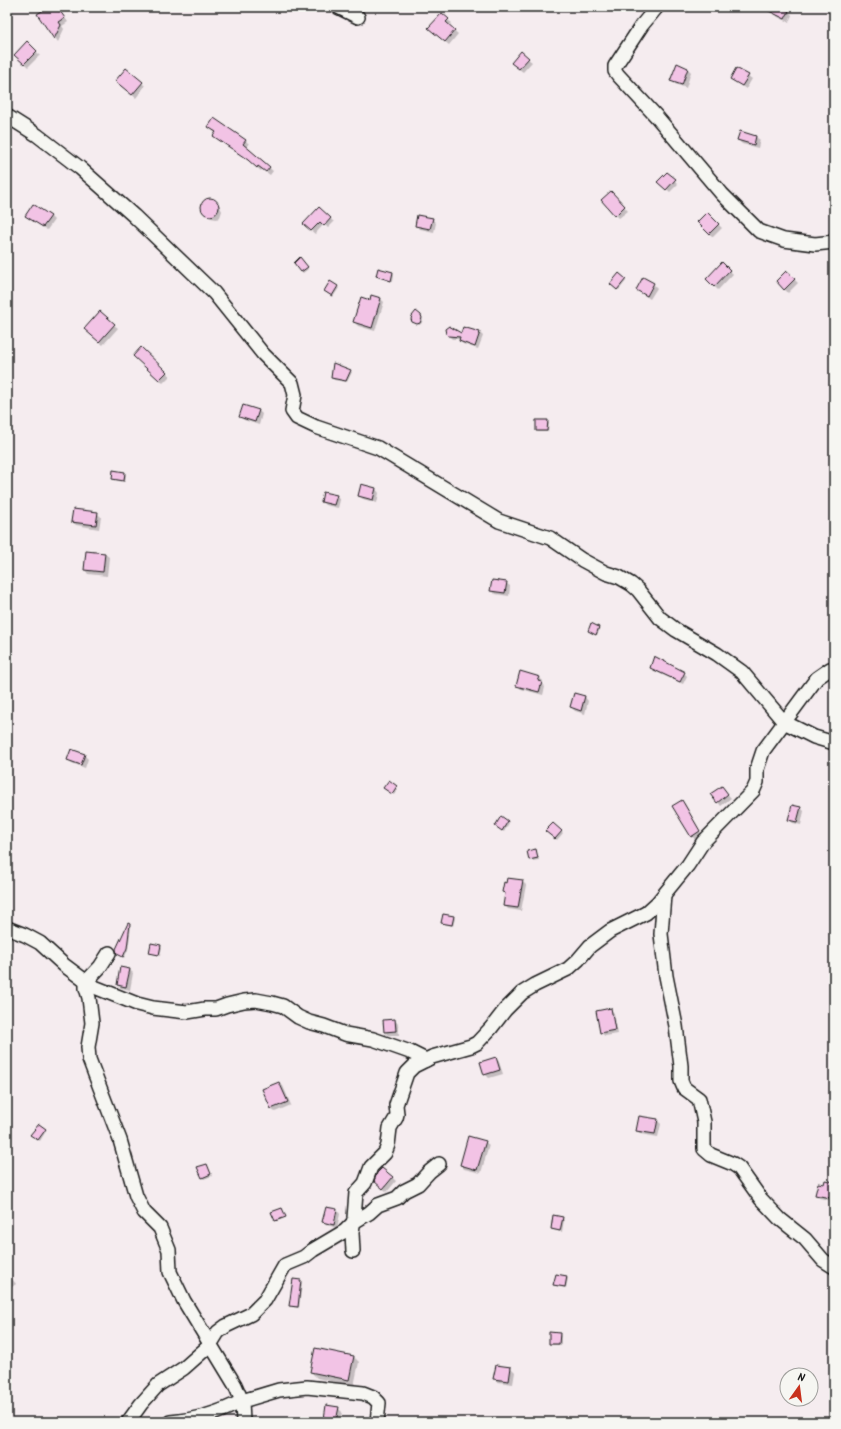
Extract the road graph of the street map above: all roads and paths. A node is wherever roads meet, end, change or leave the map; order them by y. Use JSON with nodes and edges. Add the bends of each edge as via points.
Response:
{"nodes":[{"id":1,"x":338,"y":7,"type":"edge"},
{"id":2,"x":657,"y":7,"type":"edge"},
{"id":3,"x":358,"y":16,"type":"dead end"},
{"id":4,"x":7,"y":116,"type":"edge"},
{"id":5,"x":834,"y":242,"type":"edge"},
{"id":6,"x":834,"y":669,"type":"edge"},
{"id":7,"x":795,"y":707,"type":"junction"},
{"id":8,"x":772,"y":708,"type":"junction"},
{"id":9,"x":784,"y":722,"type":"junction"},
{"id":10,"x":834,"y":744,"type":"edge"},
{"id":11,"x":664,"y":895,"type":"junction"},
{"id":12,"x":7,"y":928,"type":"edge"},
{"id":13,"x":109,"y":953,"type":"dead end"},
{"id":14,"x":86,"y":982,"type":"junction"},
{"id":15,"x":426,"y":1060,"type":"junction"},
{"id":16,"x":440,"y":1164,"type":"dead end"},
{"id":17,"x":354,"y":1222,"type":"junction"},
{"id":18,"x":353,"y":1251,"type":"dead end"},
{"id":19,"x":834,"y":1267,"type":"edge"},
{"id":20,"x":210,"y":1345,"type":"junction"},
{"id":21,"x":242,"y":1401,"type":"junction"},
{"id":22,"x":128,"y":1422,"type":"edge"},
{"id":23,"x":170,"y":1422,"type":"edge"},
{"id":24,"x":242,"y":1422,"type":"edge"},
{"id":25,"x":377,"y":1422,"type":"edge"}],
"edges":[{"from":1,"to":3,"type":"street"},
{"from":2,"to":5,"type":"street","via":[[615,66],[618,75],[722,194],[759,231],[784,240],[815,244]]},
{"from":4,"to":8,"type":"street","via":[[80,168],[214,293],[263,354],[292,383],[295,395],[292,411],[297,418],[378,448],[499,521],[550,538],[582,560],[631,584],[660,618],[742,672]]},
{"from":6,"to":7,"type":"street","via":[[817,678]]},
{"from":7,"to":8,"type":"street"},
{"from":7,"to":9,"type":"street"},
{"from":8,"to":9,"type":"street"},
{"from":9,"to":10,"type":"street"},
{"from":9,"to":11,"type":"street","via":[[761,756],[755,787],[703,842]]},
{"from":11,"to":15,"type":"street","via":[[646,913],[610,931],[590,946],[572,966],[522,994],[477,1043]]},
{"from":11,"to":19,"type":"street","via":[[661,934],[676,1026],[681,1066],[680,1081],[684,1088],[699,1099],[704,1122],[704,1149],[739,1168],[761,1199],[780,1219],[804,1239],[823,1260]]},
{"from":12,"to":14,"type":"street","via":[[40,943]]},
{"from":13,"to":14,"type":"street"},
{"from":14,"to":15,"type":"street","via":[[137,1004],[166,1010],[187,1012],[216,1009],[256,1000],[272,1003],[309,1022],[345,1034],[373,1039]]},
{"from":14,"to":20,"type":"street","via":[[92,1023],[88,1053],[120,1140],[133,1190],[141,1207],[160,1228],[169,1250],[170,1272],[184,1302]]},
{"from":15,"to":17,"type":"street","via":[[407,1073],[396,1105],[396,1118],[390,1128],[386,1153],[371,1167],[356,1193]]},
{"from":16,"to":17,"type":"street","via":[[418,1184],[397,1198],[378,1205]]},
{"from":17,"to":18,"type":"street"},
{"from":17,"to":20,"type":"street","via":[[345,1231],[304,1257],[285,1265],[265,1300],[251,1314],[221,1329]]},
{"from":20,"to":21,"type":"street"},
{"from":20,"to":22,"type":"street","via":[[184,1368],[158,1385]]},
{"from":21,"to":23,"type":"street","via":[[226,1410],[189,1420]]},
{"from":21,"to":24,"type":"street"},
{"from":21,"to":25,"type":"street","via":[[279,1390],[307,1387],[363,1393],[379,1403]]}]}
